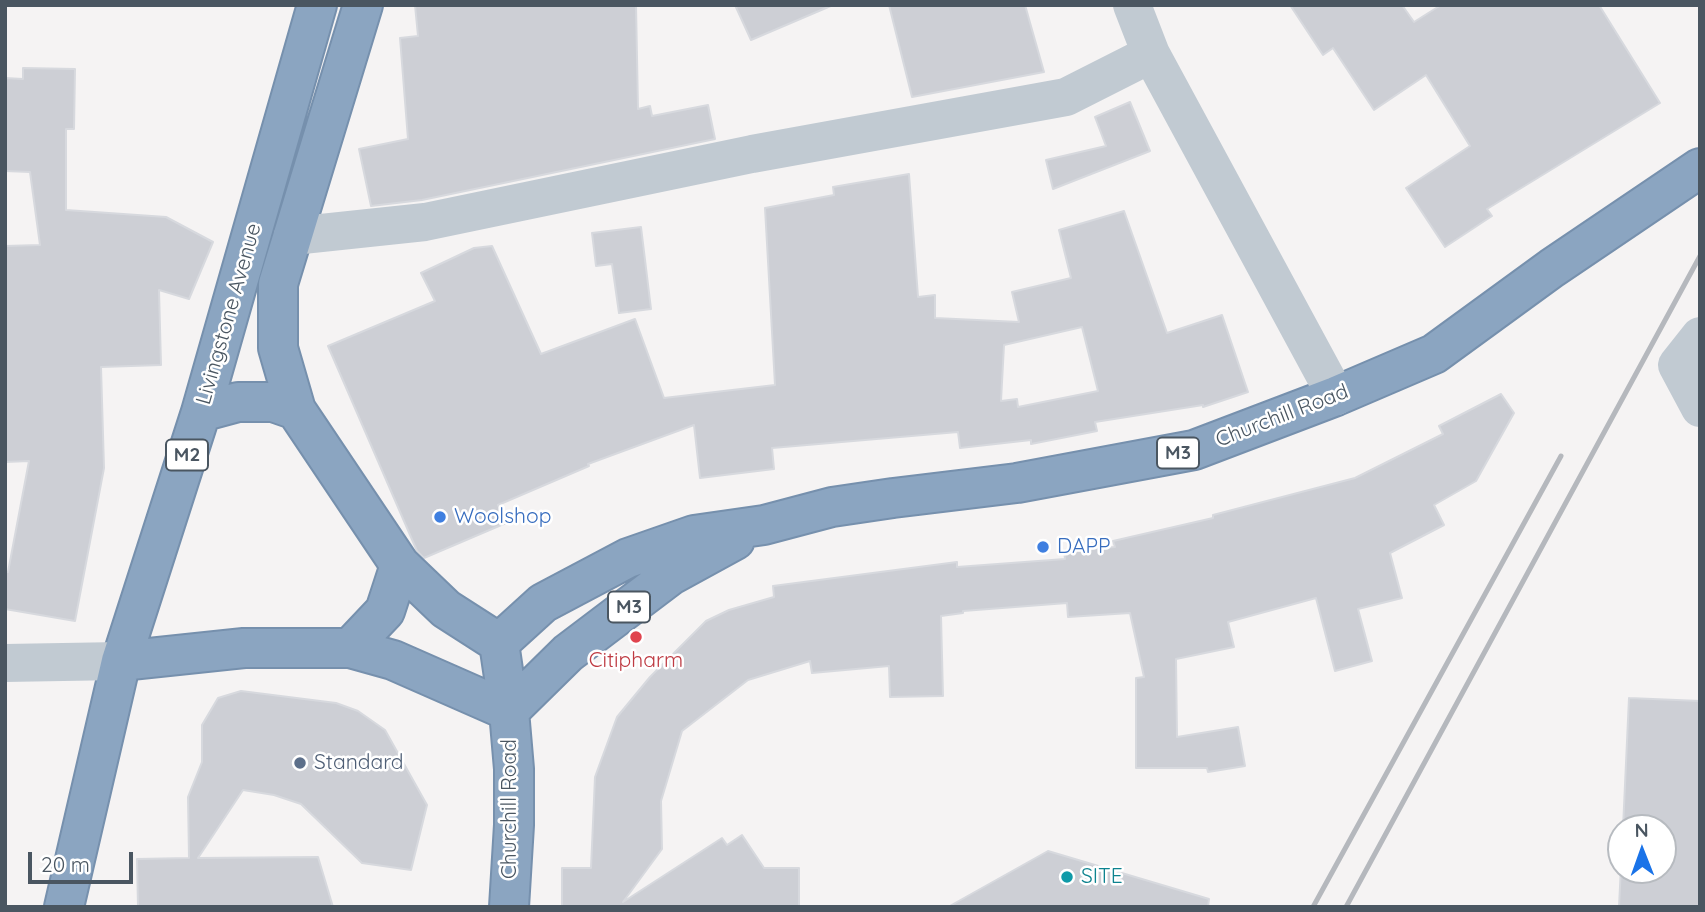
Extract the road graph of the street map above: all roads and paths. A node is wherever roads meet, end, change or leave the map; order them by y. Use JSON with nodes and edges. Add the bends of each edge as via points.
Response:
{"nodes":[{"id":1,"x":317,"y":5,"type":"edge"},
{"id":2,"x":363,"y":5,"type":"edge"},
{"id":3,"x":1132,"y":5,"type":"edge"},
{"id":4,"x":1151,"y":54,"type":"junction"},
{"id":5,"x":1700,"y":168,"type":"edge"},
{"id":6,"x":292,"y":236,"type":"junction"},
{"id":7,"x":1700,"y":336,"type":"edge"},
{"id":8,"x":1336,"y":396,"type":"junction"},
{"id":9,"x":1700,"y":408,"type":"edge"},
{"id":10,"x":296,"y":410,"type":"junction"},
{"id":11,"x":201,"y":412,"type":"junction"},
{"id":12,"x":764,"y":525,"type":"junction"},
{"id":13,"x":400,"y":565,"type":"junction"},
{"id":14,"x":499,"y":643,"type":"junction"},
{"id":15,"x":350,"y":648,"type":"junction"},
{"id":16,"x":121,"y":662,"type":"junction"},
{"id":17,"x":5,"y":663,"type":"edge"},
{"id":18,"x":509,"y":711,"type":"junction"},
{"id":19,"x":64,"y":907,"type":"edge"},
{"id":20,"x":509,"y":907,"type":"edge"}],
"edges":[{"from":1,"to":11,"type":"highway","name":"Livingstone Avenue","number":"M2"},
{"from":2,"to":6,"type":"highway","name":"Livingstone Avenue"},
{"from":3,"to":4,"type":"street"},
{"from":4,"to":6,"type":"street","via":[[1066,97],[752,154],[425,222]]},
{"from":4,"to":8,"type":"street"},
{"from":5,"to":8,"type":"highway","name":"Churchill Road","number":"M3","via":[[1434,354]]},
{"from":6,"to":10,"type":"highway","name":"Livingstone Avenue","via":[[278,284],[278,348]]},
{"from":7,"to":9,"type":"street","via":[[1677,365]]},
{"from":8,"to":12,"type":"highway","name":"Churchill Road","number":"M3","via":[[1195,450],[1017,483],[832,508]]},
{"from":10,"to":11,"type":"highway","via":[[273,402],[239,402]]},
{"from":10,"to":13,"type":"highway","name":"Livingstone Avenue"},
{"from":11,"to":16,"type":"highway","name":"Livingstone Avenue","number":"M2"},
{"from":12,"to":14,"type":"highway","number":"M3","via":[[694,535],[628,558],[543,603]]},
{"from":12,"to":18,"type":"highway","number":"M3","via":[[671,575],[568,653]]},
{"from":13,"to":14,"type":"highway","name":"Livingstone Avenue","via":[[446,609]]},
{"from":13,"to":15,"type":"highway","via":[[385,611]]},
{"from":14,"to":18,"type":"highway","name":"Churchill Road"},
{"from":15,"to":16,"type":"highway","via":[[244,648]]},
{"from":15,"to":18,"type":"highway","via":[[393,660]]},
{"from":16,"to":17,"type":"street"},
{"from":16,"to":19,"type":"highway","name":"Livingstone Avenue","number":"M2"},
{"from":18,"to":20,"type":"highway","name":"Churchill Road","via":[[514,769]]}]}
